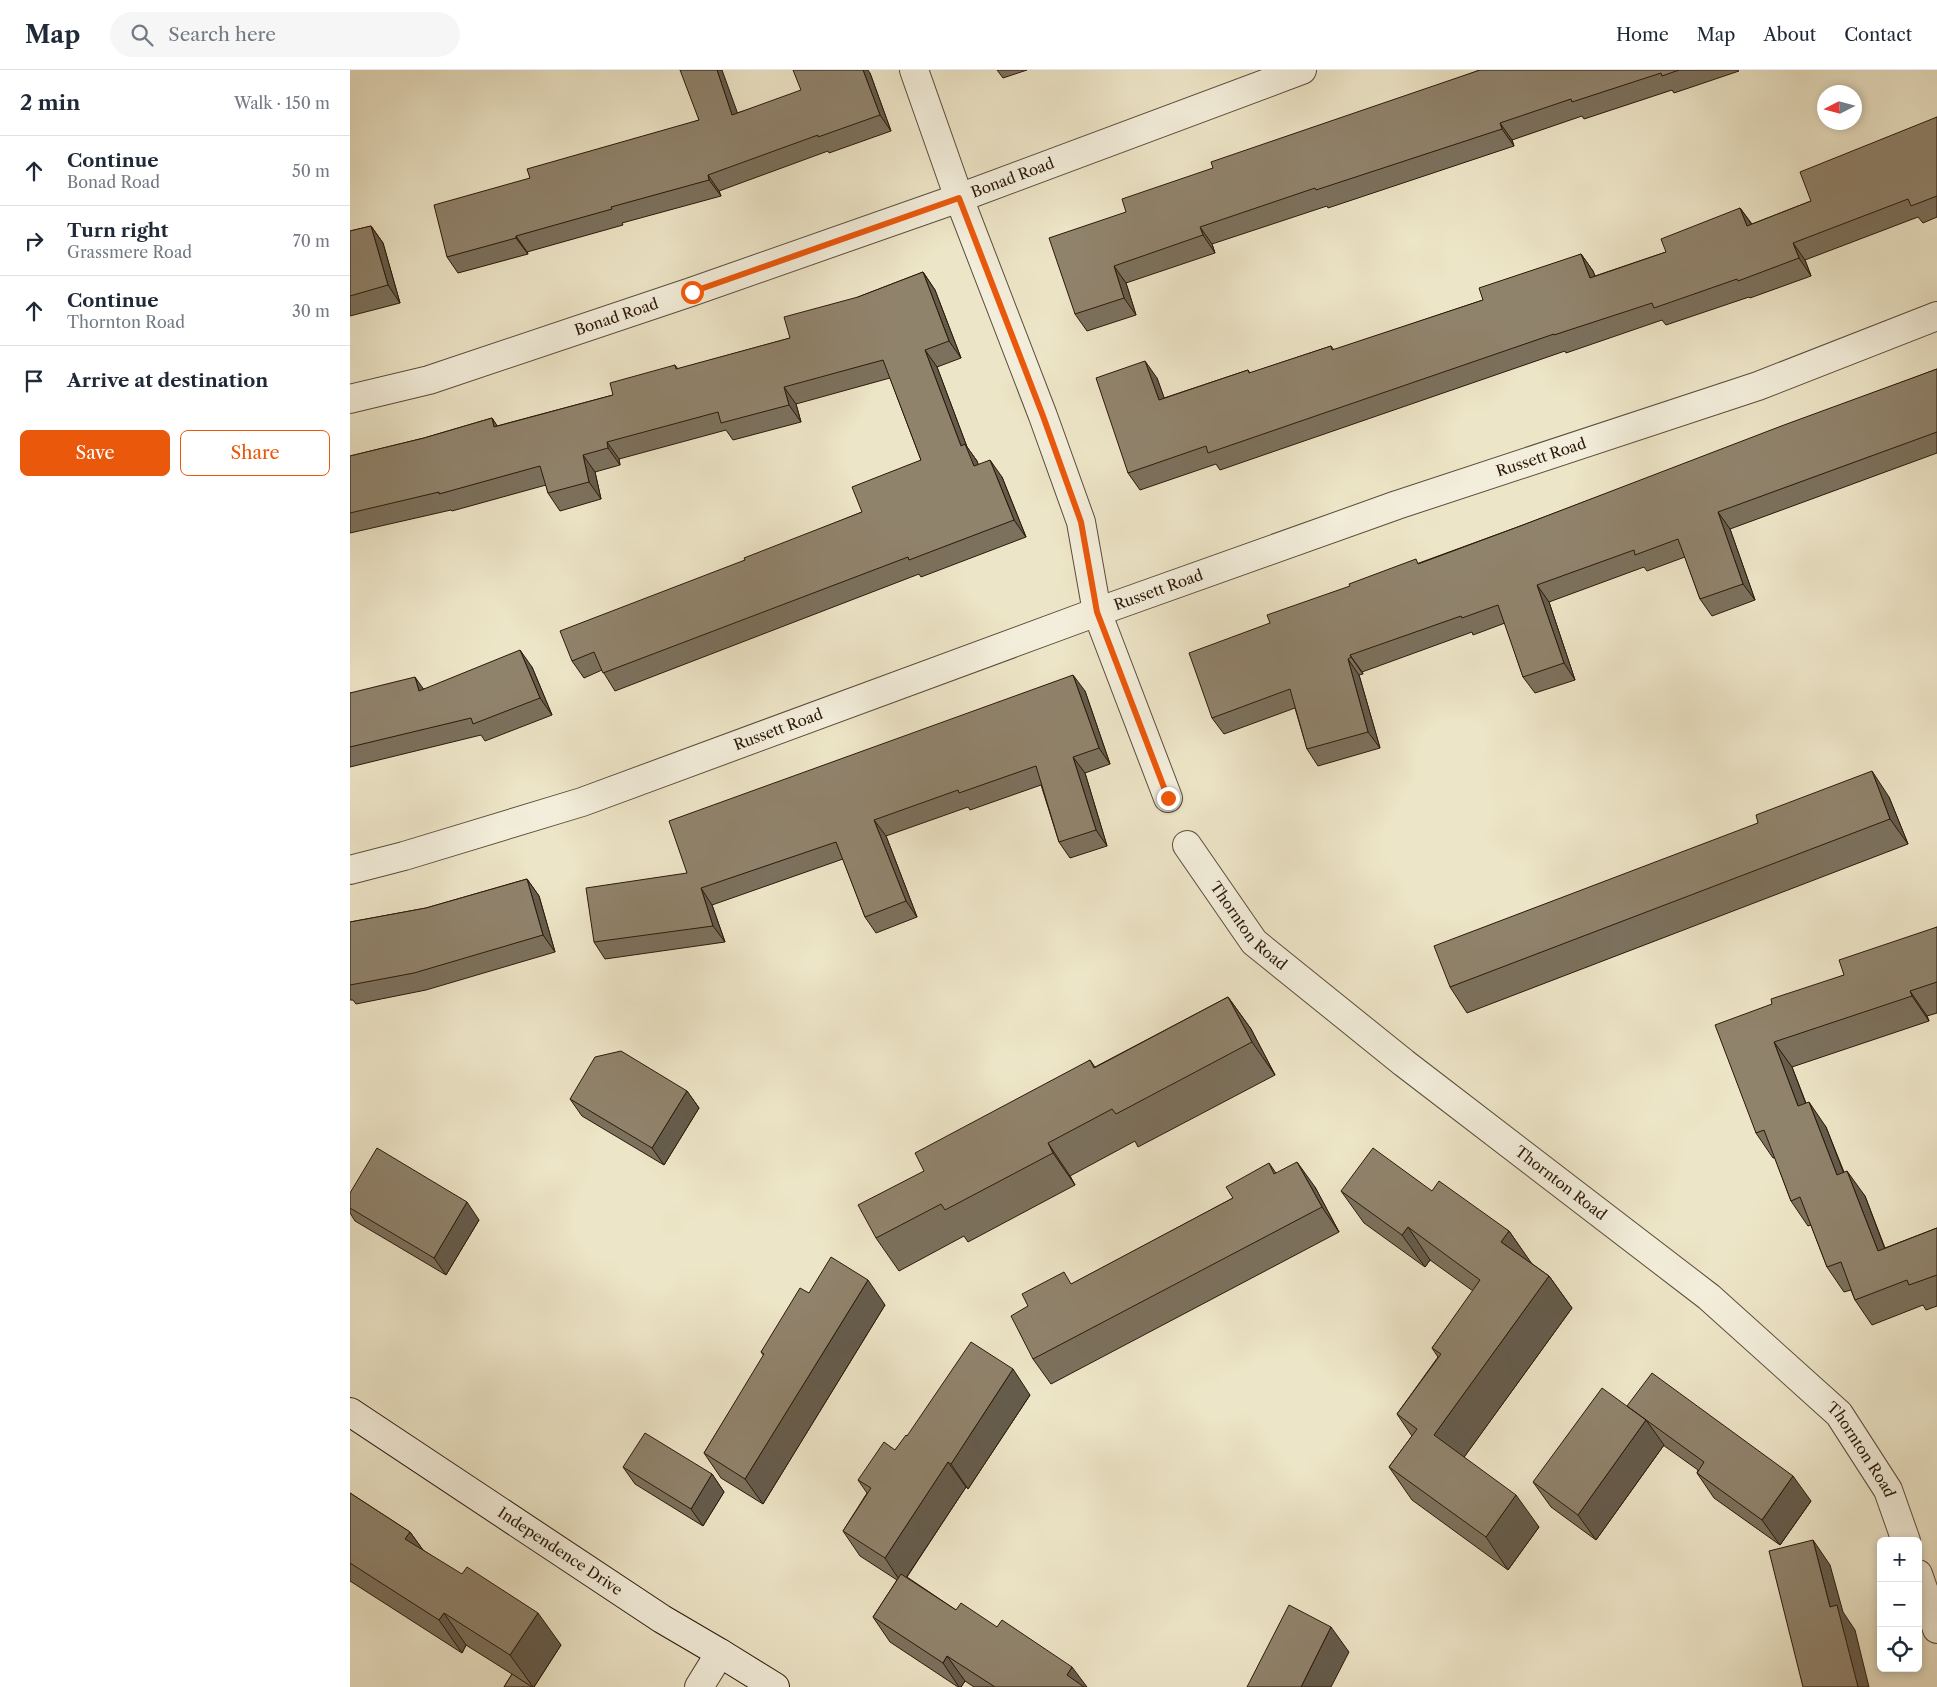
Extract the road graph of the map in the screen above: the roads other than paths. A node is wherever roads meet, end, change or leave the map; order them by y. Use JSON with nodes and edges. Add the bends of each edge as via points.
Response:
{"nodes":[{"id":1,"x":914,"y":70,"type":"edge"},
{"id":2,"x":1302,"y":70,"type":"edge"},
{"id":3,"x":959,"y":198,"type":"junction"},
{"id":4,"x":1937,"y":316,"type":"edge"},
{"id":5,"x":350,"y":399,"type":"edge"},
{"id":6,"x":1097,"y":612,"type":"junction"},
{"id":7,"x":1168,"y":798,"type":"dead end"},
{"id":8,"x":1187,"y":845,"type":"dead end"},
{"id":9,"x":350,"y":870,"type":"edge"},
{"id":10,"x":350,"y":1412,"type":"edge"},
{"id":11,"x":1905,"y":1537,"type":"edge"},
{"id":12,"x":1921,"y":1582,"type":"edge"},
{"id":13,"x":1937,"y":1629,"type":"edge"},
{"id":14,"x":720,"y":1653,"type":"junction"},
{"id":15,"x":700,"y":1687,"type":"edge"},
{"id":16,"x":775,"y":1687,"type":"edge"}],
"edges":[{"from":1,"to":3,"type":"street"},
{"from":2,"to":3,"type":"street","name":"Bonad Road"},
{"from":3,"to":5,"type":"street","name":"Bonad Road","via":[[429,380]]},
{"from":3,"to":6,"type":"street","via":[[1081,522]]},
{"from":4,"to":6,"type":"street","name":"Russett Road","via":[[1758,386],[1397,505]]},
{"from":6,"to":7,"type":"street"},
{"from":6,"to":9,"type":"street","name":"Russett Road","via":[[582,802]]},
{"from":8,"to":11,"type":"street","name":"Thornton Road","via":[[1254,942],[1404,1063],[1709,1297],[1839,1414],[1888,1490]]},
{"from":10,"to":14,"type":"street","name":"Independence Drive","via":[[662,1620]]},
{"from":12,"to":13,"type":"street"},
{"from":14,"to":15,"type":"street"},
{"from":14,"to":16,"type":"street","name":"Independence Drive"}]}
